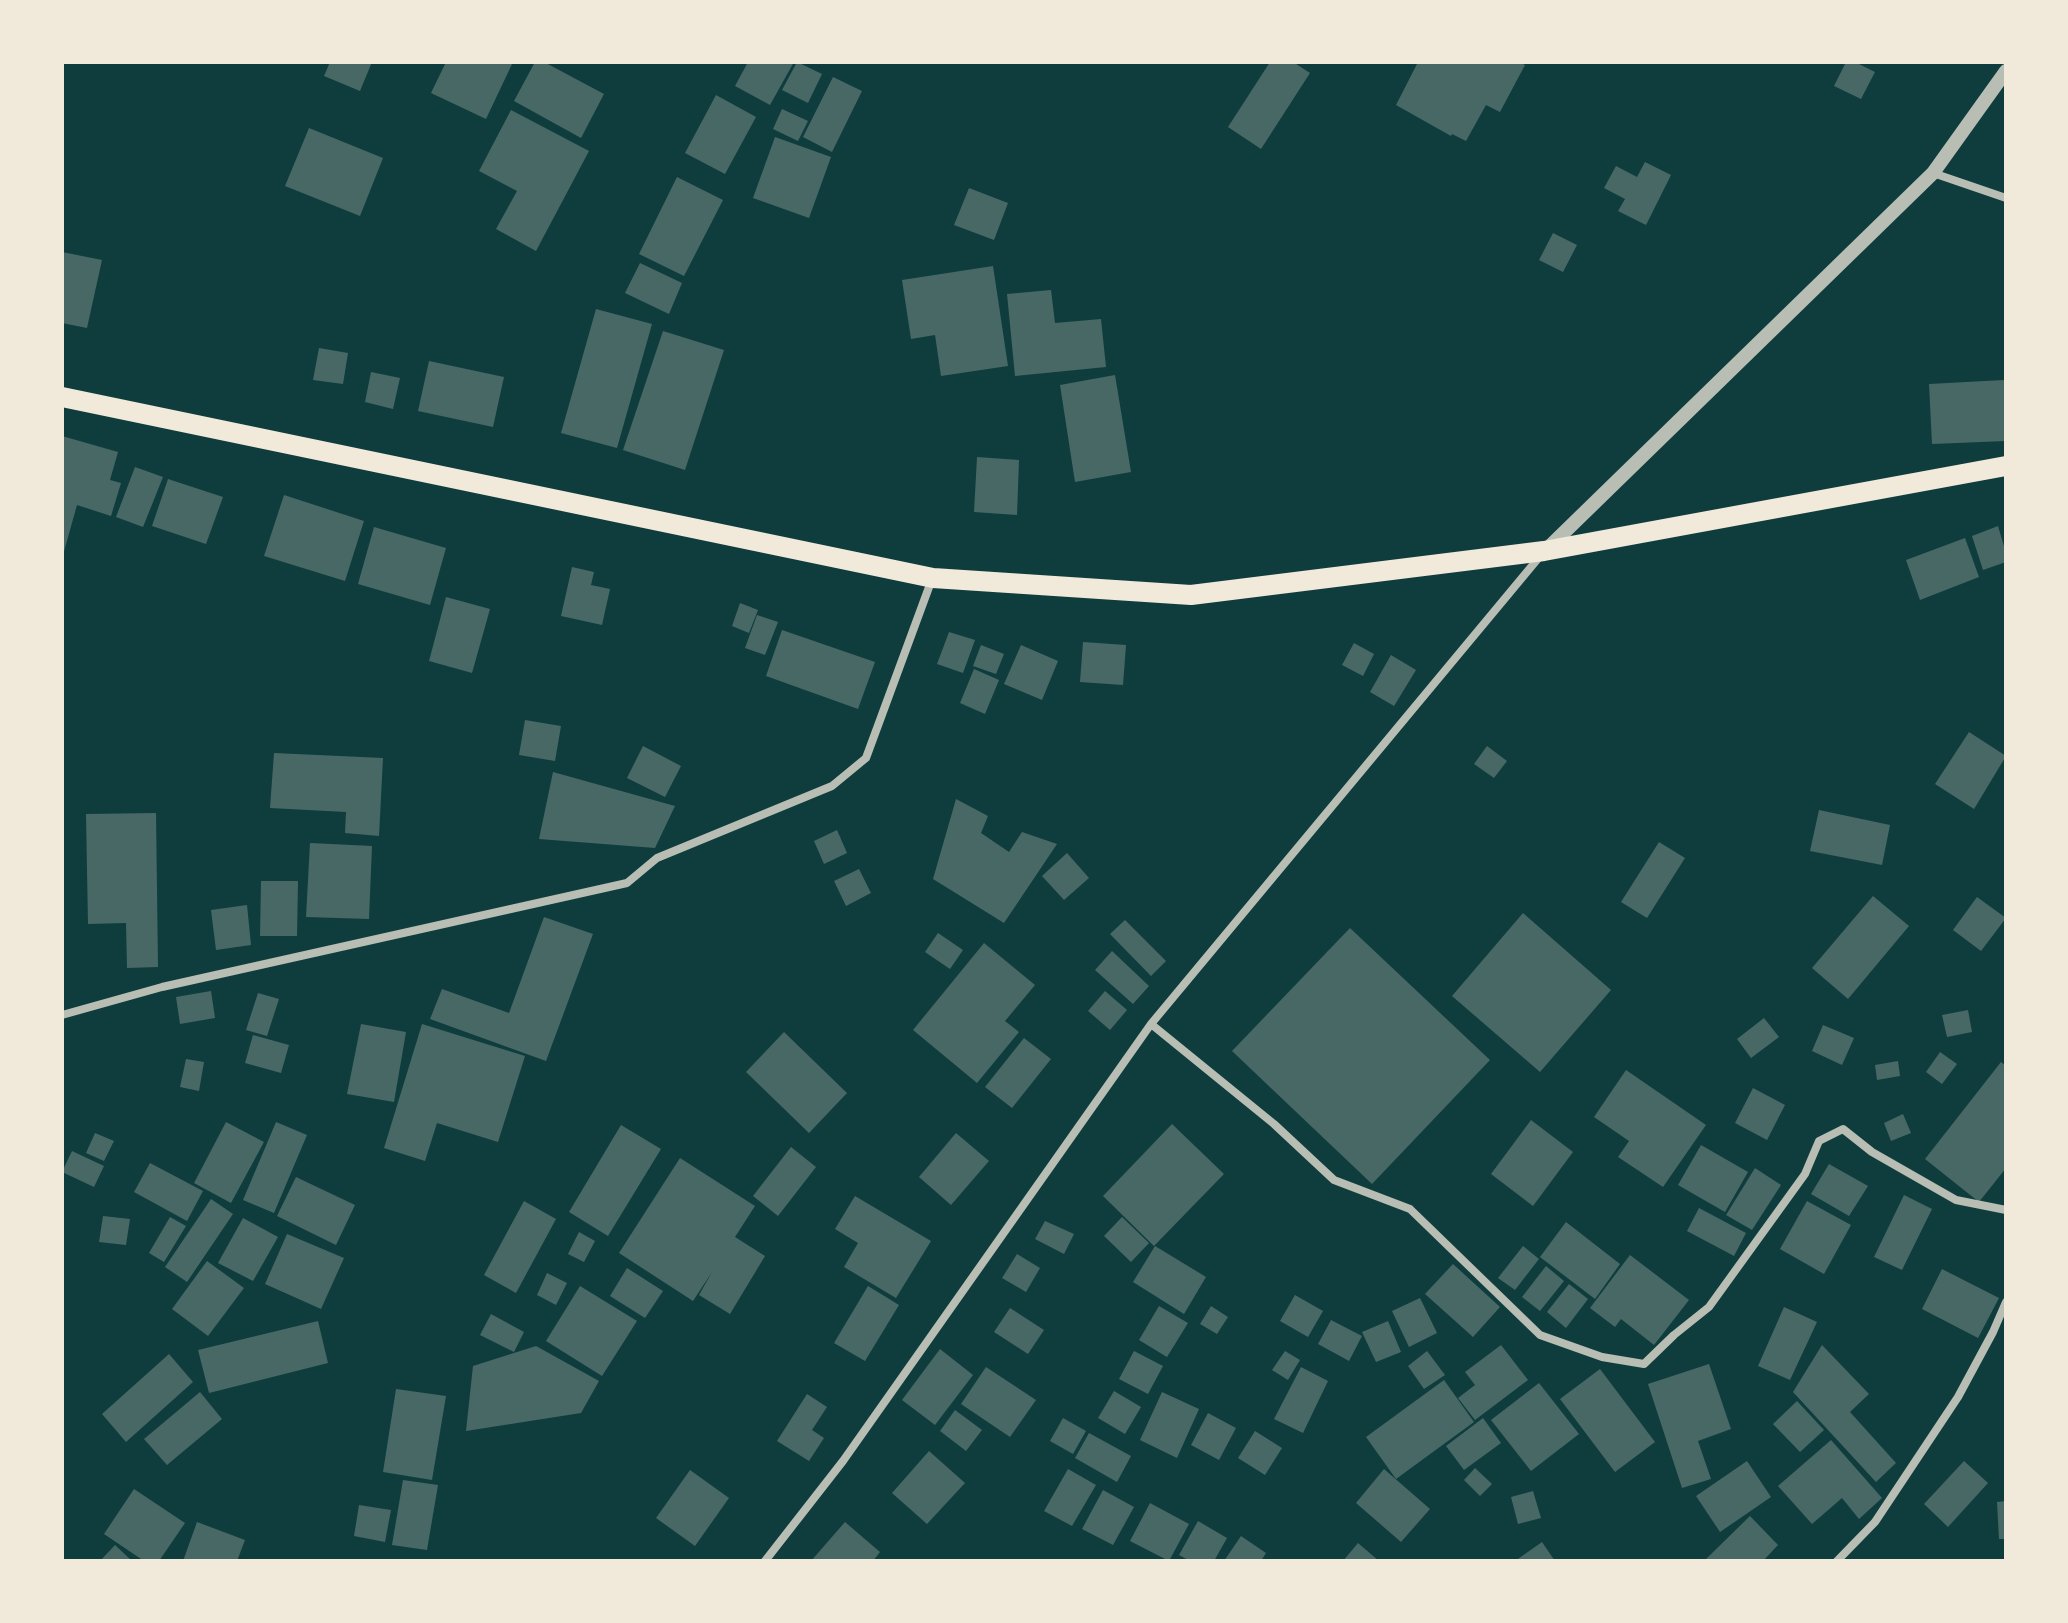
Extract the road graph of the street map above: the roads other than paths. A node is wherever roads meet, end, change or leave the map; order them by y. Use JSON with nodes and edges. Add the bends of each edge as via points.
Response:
{"nodes":[{"id":1,"x":2006,"y":71,"type":"edge"},
{"id":2,"x":1933,"y":173,"type":"junction"},
{"id":3,"x":2006,"y":198,"type":"edge"},
{"id":4,"x":62,"y":397,"type":"edge"},
{"id":5,"x":2006,"y":466,"type":"edge"},
{"id":6,"x":1544,"y":551,"type":"junction"},
{"id":7,"x":933,"y":578,"type":"junction"},
{"id":8,"x":62,"y":1015,"type":"edge"},
{"id":9,"x":1151,"y":1024,"type":"junction"},
{"id":10,"x":2006,"y":1210,"type":"edge"},
{"id":11,"x":2006,"y":1302,"type":"edge"},
{"id":12,"x":765,"y":1561,"type":"edge"},
{"id":13,"x":1837,"y":1561,"type":"edge"}],
"edges":[{"from":1,"to":2,"type":"street"},
{"from":2,"to":3,"type":"street"},
{"from":2,"to":6,"type":"street"},
{"from":4,"to":7,"type":"main road"},
{"from":5,"to":6,"type":"main road"},
{"from":6,"to":7,"type":"main road","via":[[1191,595]]},
{"from":6,"to":9,"type":"street"},
{"from":7,"to":8,"type":"street","via":[[866,758],[832,786],[657,858],[627,883],[162,987]]},
{"from":9,"to":10,"type":"street","via":[[1334,1180],[1410,1209],[1540,1335],[1602,1357],[1644,1364],[1709,1307],[1805,1174],[1819,1141],[1843,1129],[1872,1152],[1956,1200]]},
{"from":9,"to":12,"type":"street","via":[[852,1448]]},
{"from":11,"to":13,"type":"street","via":[[1958,1397],[1875,1522]]}]}
